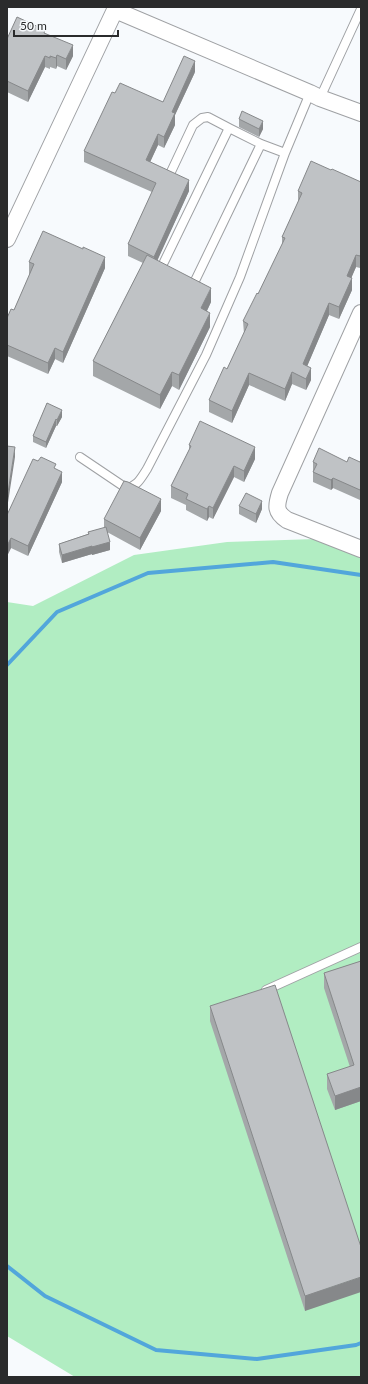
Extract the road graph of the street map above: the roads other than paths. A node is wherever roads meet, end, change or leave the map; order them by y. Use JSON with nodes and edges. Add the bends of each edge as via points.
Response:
{"nodes":[{"id":1,"x":111,"y":8,"type":"edge"},
{"id":2,"x":361,"y":9,"type":"edge"},
{"id":3,"x":315,"y":95,"type":"junction"},
{"id":4,"x":361,"y":113,"type":"edge"},
{"id":5,"x":229,"y":128,"type":"junction"},
{"id":6,"x":261,"y":144,"type":"junction"},
{"id":7,"x":285,"y":153,"type":"junction"},
{"id":8,"x":170,"y":174,"type":"edge"},
{"id":9,"x":7,"y":239,"type":"edge"},
{"id":10,"x":164,"y":262,"type":"edge"},
{"id":11,"x":193,"y":285,"type":"edge"},
{"id":12,"x":361,"y":313,"type":"edge"},
{"id":13,"x":80,"y":457,"type":"dead end"},
{"id":14,"x":361,"y":548,"type":"edge"},
{"id":15,"x":361,"y":947,"type":"edge"},
{"id":16,"x":263,"y":991,"type":"edge"}],
"edges":[{"from":1,"to":3,"type":"street"},
{"from":1,"to":9,"type":"street"},
{"from":2,"to":3,"type":"lane"},
{"from":3,"to":4,"type":"street"},
{"from":3,"to":7,"type":"lane"},
{"from":5,"to":6,"type":"lane"},
{"from":5,"to":8,"type":"lane","via":[[208,117],[202,118],[193,126]]},
{"from":5,"to":10,"type":"lane"},
{"from":6,"to":7,"type":"lane"},
{"from":6,"to":11,"type":"lane"},
{"from":7,"to":13,"type":"lane","via":[[237,284],[206,355],[138,484],[126,488]]},
{"from":12,"to":14,"type":"street","via":[[277,504],[278,510],[287,520]]},
{"from":15,"to":16,"type":"lane"}]}
